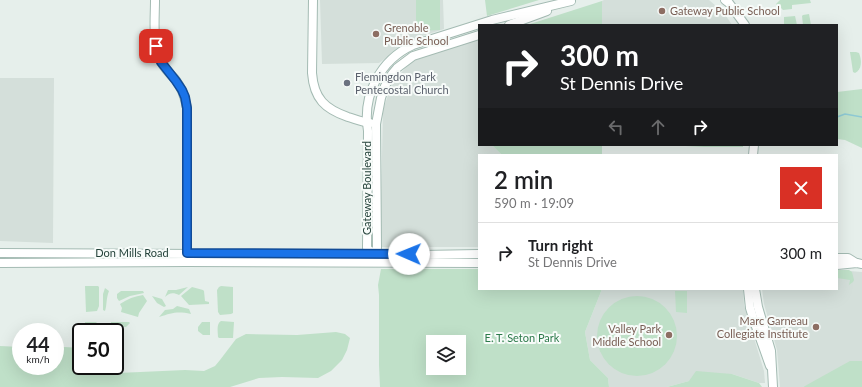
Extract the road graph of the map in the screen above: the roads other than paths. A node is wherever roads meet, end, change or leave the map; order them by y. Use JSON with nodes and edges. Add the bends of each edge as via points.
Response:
{"nodes":[{"id":1,"x":155,"y":0,"type":"edge"},
{"id":2,"x":314,"y":0,"type":"edge"},
{"id":3,"x":725,"y":0,"type":"edge"},
{"id":4,"x":572,"y":1,"type":"edge"},
{"id":5,"x":478,"y":24,"type":"edge"},
{"id":6,"x":480,"y":24,"type":"edge"},
{"id":7,"x":512,"y":24,"type":"edge"},
{"id":8,"x":743,"y":24,"type":"edge"},
{"id":9,"x":459,"y":30,"type":"junction"},
{"id":10,"x":478,"y":35,"type":"edge"},
{"id":11,"x":462,"y":40,"type":"junction"},
{"id":12,"x":366,"y":123,"type":"junction"},
{"id":13,"x":376,"y":124,"type":"junction"},
{"id":14,"x":377,"y":204,"type":"junction"},
{"id":15,"x":368,"y":206,"type":"junction"},
{"id":16,"x":0,"y":253,"type":"edge"},
{"id":17,"x":187,"y":253,"type":"junction"},
{"id":18,"x":373,"y":254,"type":"junction"},
{"id":19,"x":478,"y":254,"type":"edge"},
{"id":20,"x":838,"y":258,"type":"edge"},
{"id":21,"x":187,"y":262,"type":"junction"},
{"id":22,"x":0,"y":263,"type":"edge"},
{"id":23,"x":478,"y":263,"type":"edge"},
{"id":24,"x":838,"y":264,"type":"edge"},
{"id":25,"x":859,"y":264,"type":"edge"},
{"id":26,"x":748,"y":290,"type":"edge"},
{"id":27,"x":755,"y":290,"type":"edge"},
{"id":28,"x":772,"y":372,"type":"junction"},
{"id":29,"x":773,"y":387,"type":"edge"}],
"edges":[{"from":1,"to":17,"type":"street","via":[[157,51],[161,62],[182,90],[187,108]]},
{"from":2,"to":12,"type":"street","via":[[312,73],[318,95],[336,113]]},
{"from":3,"to":8,"type":"street"},
{"from":4,"to":6,"type":"street","name":"Gateway Boulevard"},
{"from":4,"to":7,"type":"street","name":"Gateway Boulevard"},
{"from":5,"to":9,"type":"street","name":"Gateway Boulevard"},
{"from":9,"to":11,"type":"street"},
{"from":9,"to":12,"type":"street","name":"Gateway Boulevard","via":[[413,45],[387,63],[370,94]]},
{"from":10,"to":11,"type":"street","name":"Gateway Boulevard"},
{"from":11,"to":13,"type":"street","name":"Gateway Boulevard","via":[[416,55],[397,68],[385,86]]},
{"from":12,"to":13,"type":"street"},
{"from":12,"to":15,"type":"street","name":"Gateway Boulevard"},
{"from":13,"to":14,"type":"street","name":"Gateway Boulevard"},
{"from":14,"to":15,"type":"street"},
{"from":14,"to":18,"type":"street","name":"Gateway Boulevard","via":[[378,248]]},
{"from":15,"to":18,"type":"street","name":"Gateway Boulevard","via":[[367,248]]},
{"from":16,"to":17,"type":"street","name":"Don Mills Road"},
{"from":17,"to":18,"type":"street","name":"Don Mills Road"},
{"from":17,"to":21,"type":"street"},
{"from":18,"to":19,"type":"street","name":"Don Mills Road"},
{"from":20,"to":25,"type":"street","via":[[848,258]]},
{"from":21,"to":22,"type":"street","name":"Don Mills Road"},
{"from":21,"to":23,"type":"street","name":"Don Mills Road"},
{"from":24,"to":25,"type":"street"},
{"from":26,"to":28,"type":"street","via":[[750,308]]},
{"from":27,"to":28,"type":"street","via":[[772,351]]},
{"from":28,"to":29,"type":"street"}]}
